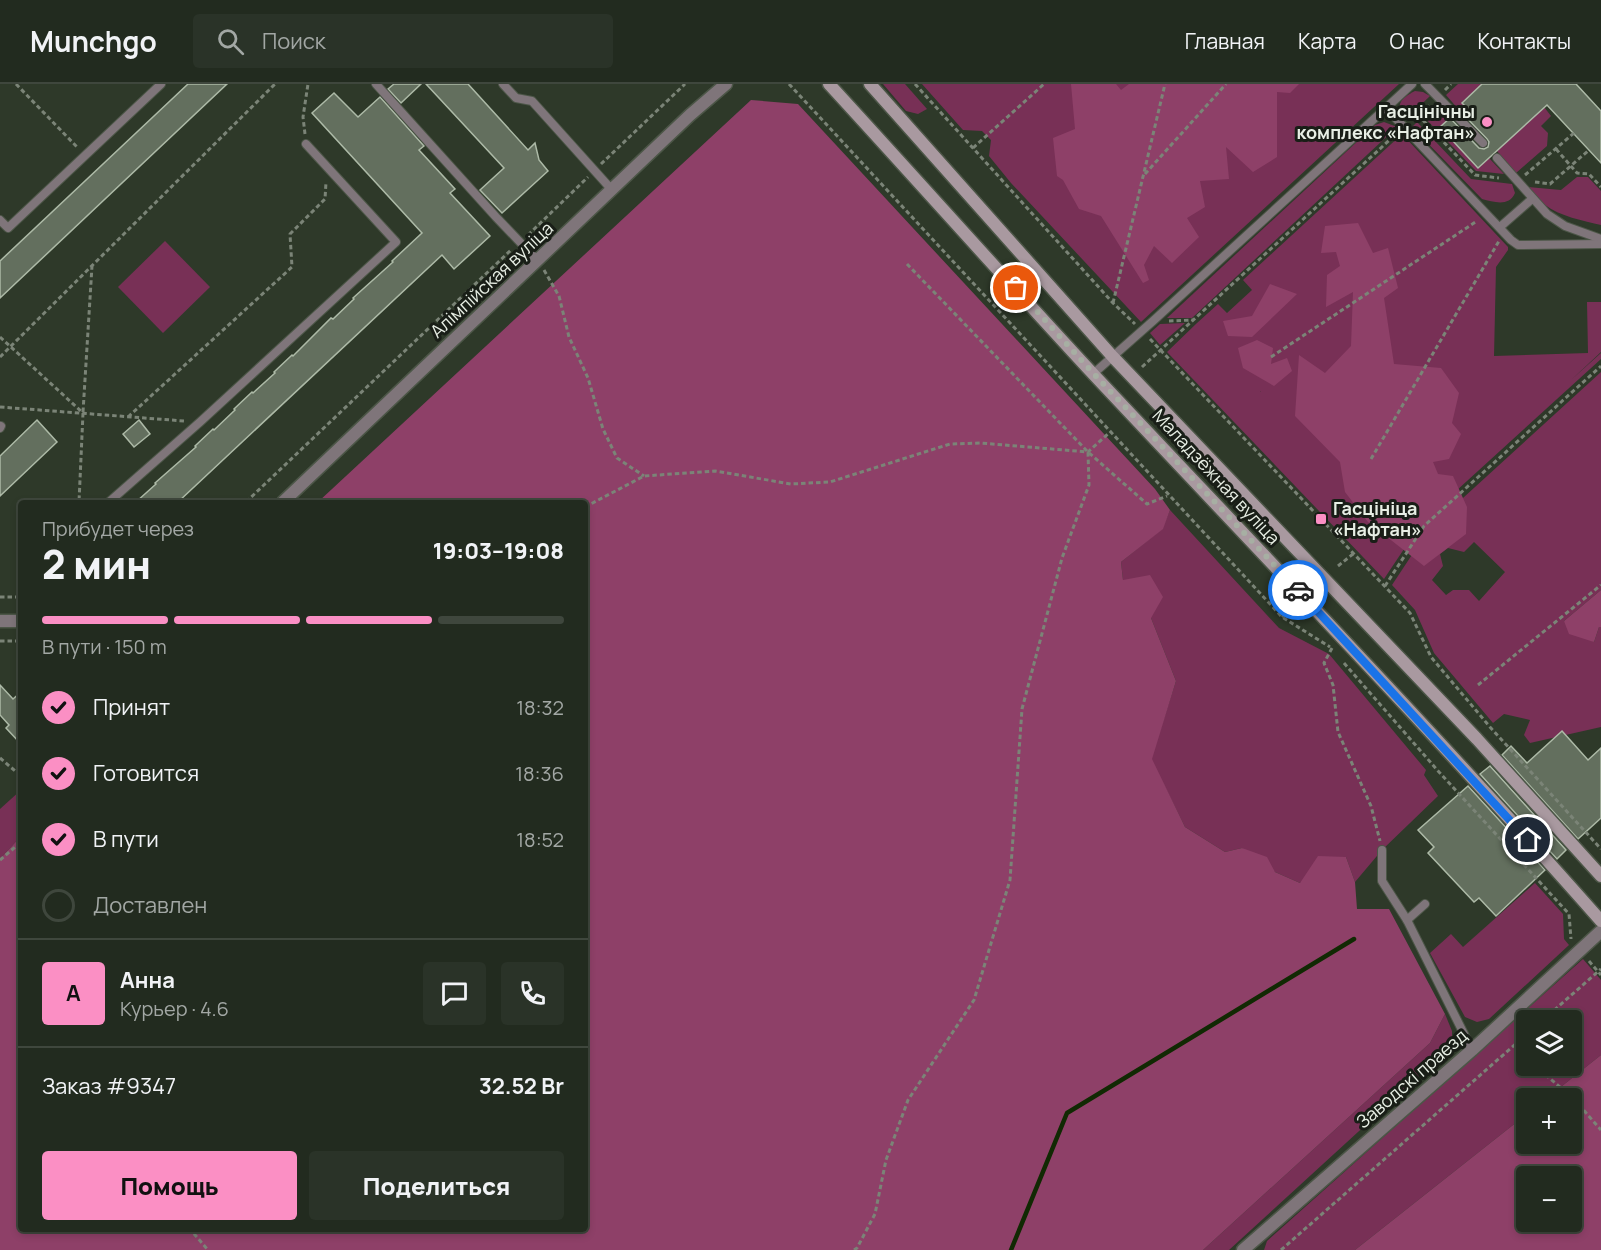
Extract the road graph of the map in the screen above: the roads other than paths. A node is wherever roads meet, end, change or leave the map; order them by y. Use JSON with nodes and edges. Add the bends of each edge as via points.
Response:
{"nodes":[{"id":1,"x":160,"y":84,"type":"edge"},
{"id":2,"x":376,"y":84,"type":"edge"},
{"id":3,"x":503,"y":84,"type":"edge"},
{"id":4,"x":726,"y":84,"type":"edge"},
{"id":5,"x":830,"y":84,"type":"edge"},
{"id":6,"x":870,"y":84,"type":"edge"},
{"id":7,"x":1412,"y":84,"type":"edge"},
{"id":8,"x":1425,"y":84,"type":"edge"},
{"id":9,"x":1386,"y":108,"type":"junction"},
{"id":10,"x":1483,"y":143,"type":"dead end"},
{"id":11,"x":306,"y":144,"type":"road end"},
{"id":12,"x":1497,"y":158,"type":"dead end"},
{"id":13,"x":612,"y":190,"type":"junction"},
{"id":14,"x":1532,"y":199,"type":"junction"},
{"id":15,"x":0,"y":220,"type":"edge"},
{"id":16,"x":1503,"y":230,"type":"junction"},
{"id":17,"x":1601,"y":239,"type":"edge"},
{"id":18,"x":1601,"y":244,"type":"edge"},
{"id":19,"x":538,"y":261,"type":"junction"},
{"id":20,"x":1113,"y":357,"type":"junction"},
{"id":21,"x":1094,"y":374,"type":"junction"},
{"id":22,"x":111,"y":500,"type":"edge"},
{"id":23,"x":285,"y":500,"type":"edge"},
{"id":24,"x":0,"y":621,"type":"edge"},
{"id":25,"x":18,"y":621,"type":"edge"},
{"id":26,"x":1382,"y":850,"type":"road end"},
{"id":27,"x":1598,"y":872,"type":"edge"},
{"id":28,"x":1425,"y":904,"type":"dead end"},
{"id":29,"x":1407,"y":920,"type":"junction"},
{"id":30,"x":1601,"y":921,"type":"edge"},
{"id":31,"x":1601,"y":931,"type":"edge"},
{"id":32,"x":1473,"y":1050,"type":"junction"},
{"id":33,"x":1244,"y":1250,"type":"edge"}],
"edges":[{"from":1,"to":15,"type":"lane","via":[[8,228]]},
{"from":2,"to":19,"type":"lane"},
{"from":3,"to":13,"type":"lane","via":[[516,98],[532,100]]},
{"from":4,"to":13,"type":"street","name":"Алімпійская вуліца"},
{"from":5,"to":21,"type":"main road","name":"Маладзёжная вуліца"},
{"from":6,"to":20,"type":"main road","name":"Маладзёжная вуліца"},
{"from":7,"to":9,"type":"lane"},
{"from":8,"to":10,"type":"lane"},
{"from":9,"to":16,"type":"lane"},
{"from":9,"to":20,"type":"lane"},
{"from":11,"to":22,"type":"lane","via":[[396,242]]},
{"from":12,"to":14,"type":"lane"},
{"from":13,"to":19,"type":"street","name":"Алімпійская вуліца"},
{"from":14,"to":16,"type":"lane"},
{"from":14,"to":17,"type":"lane","via":[[1565,226]]},
{"from":16,"to":18,"type":"lane","via":[[1518,244]]},
{"from":19,"to":23,"type":"street","name":"Алімпійская вуліца"},
{"from":20,"to":21,"type":"lane"},
{"from":20,"to":27,"type":"main road","name":"Маладзёжная вуліца","via":[[1477,738]]},
{"from":21,"to":30,"type":"main road","name":"Маладзёжная вуліца"},
{"from":24,"to":25,"type":"street"},
{"from":26,"to":29,"type":"lane","via":[[1382,881]]},
{"from":28,"to":29,"type":"lane"},
{"from":29,"to":32,"type":"lane"},
{"from":31,"to":32,"type":"street","name":"Заводскі праезд"},
{"from":32,"to":33,"type":"street","name":"Заводскі праезд"}]}
